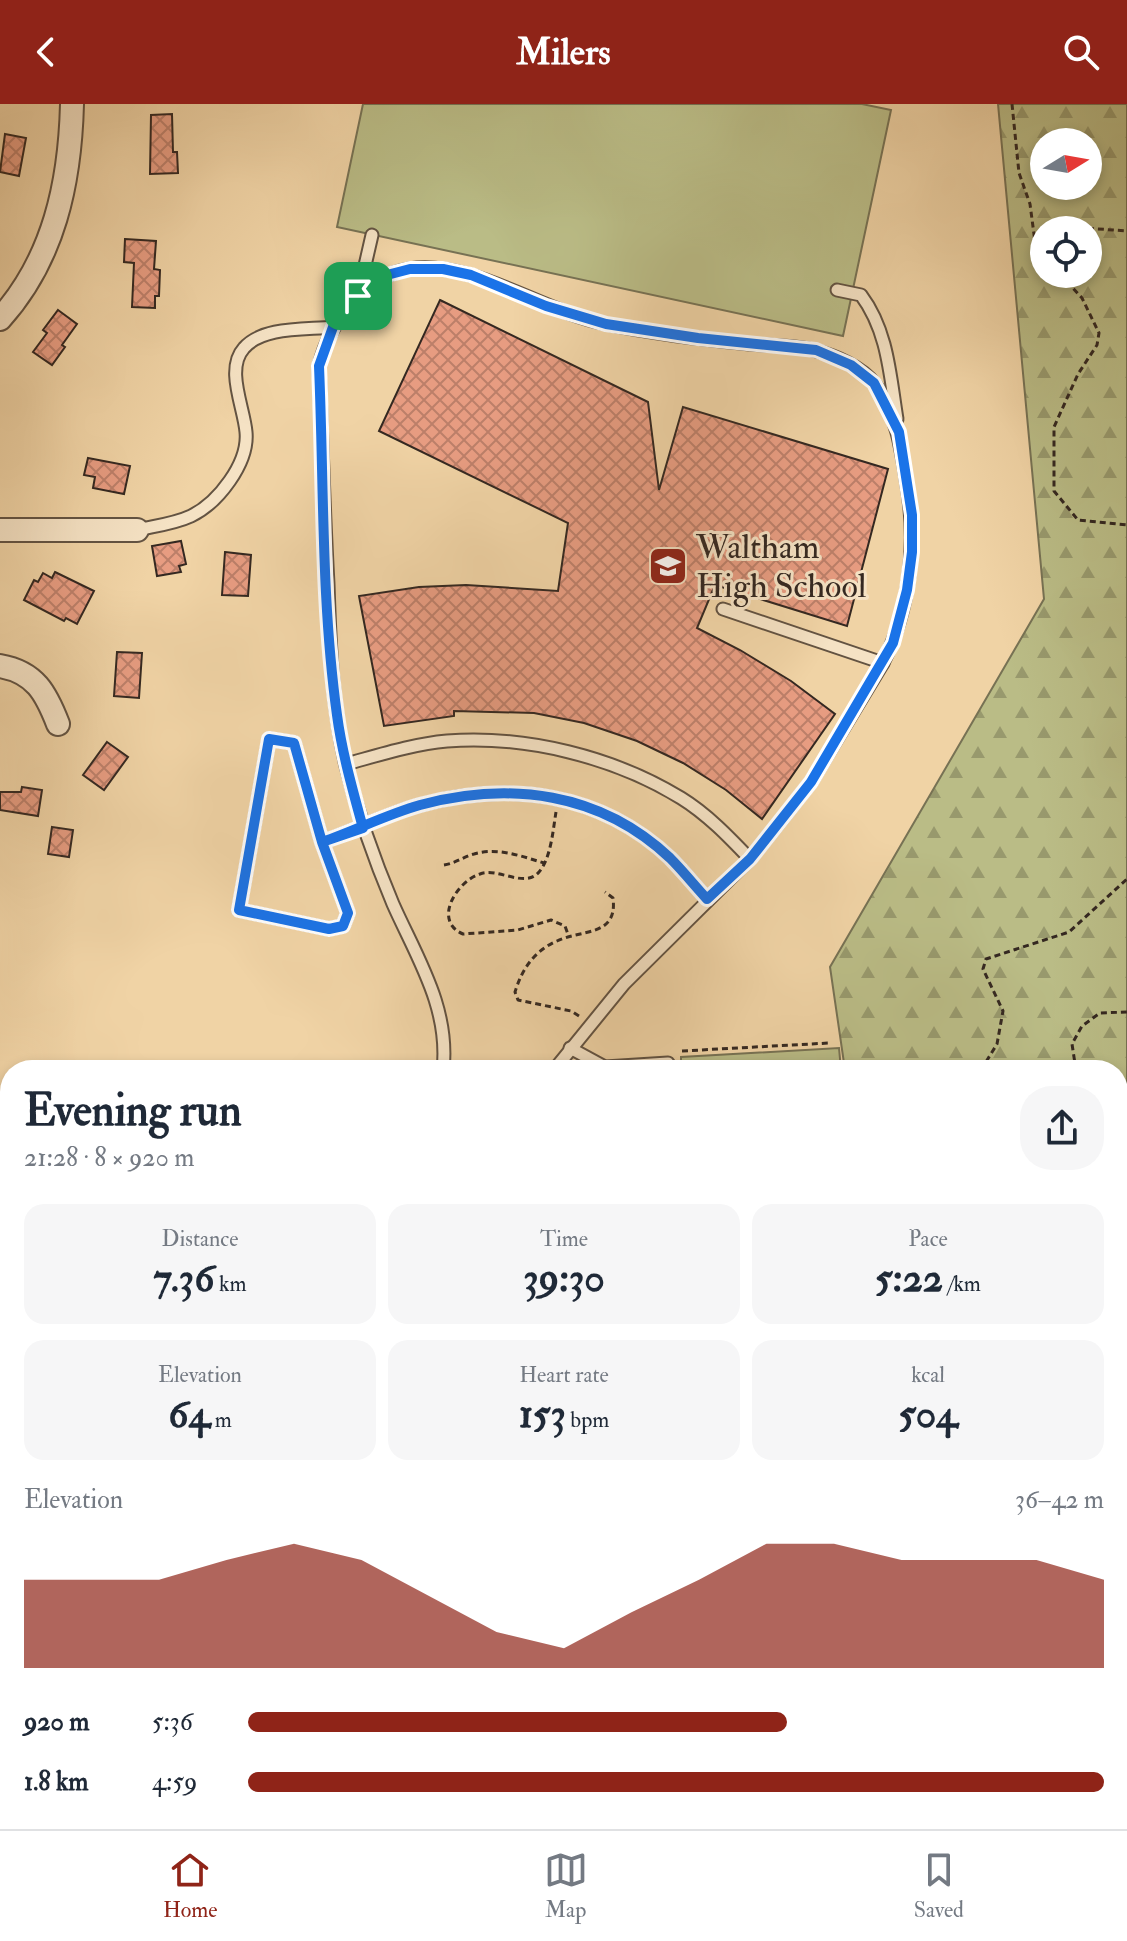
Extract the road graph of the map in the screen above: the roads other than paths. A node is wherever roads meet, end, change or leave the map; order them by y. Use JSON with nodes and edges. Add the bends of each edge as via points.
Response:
{"nodes":[{"id":1,"x":72,"y":104,"type":"edge"},
{"id":2,"x":372,"y":235,"type":"dead end"},
{"id":3,"x":837,"y":290,"type":"dead end"},
{"id":4,"x":358,"y":296,"type":"junction"},
{"id":5,"x":0,"y":319,"type":"edge"},
{"id":6,"x":333,"y":327,"type":"junction"},
{"id":7,"x":899,"y":432,"type":"junction"},
{"id":8,"x":0,"y":530,"type":"edge"},
{"id":9,"x":137,"y":530,"type":"joint"},
{"id":10,"x":723,"y":609,"type":"dead end"},
{"id":11,"x":883,"y":663,"type":"junction"},
{"id":12,"x":0,"y":666,"type":"edge"},
{"id":13,"x":58,"y":724,"type":"dead end"},
{"id":14,"x":346,"y":764,"type":"junction"},
{"id":15,"x":363,"y":828,"type":"junction"},
{"id":16,"x":322,"y":842,"type":"junction"},
{"id":17,"x":750,"y":859,"type":"junction"},
{"id":18,"x":707,"y":899,"type":"junction"},
{"id":19,"x":570,"y":1048,"type":"junction"},
{"id":20,"x":443,"y":1060,"type":"edge"},
{"id":21,"x":561,"y":1060,"type":"edge"},
{"id":22,"x":592,"y":1060,"type":"edge"}],
"edges":[{"from":1,"to":5,"type":"street","via":[[65,187],[54,227],[38,266]]},
{"from":2,"to":4,"type":"lane"},
{"from":3,"to":7,"type":"lane","via":[[861,295],[875,313]]},
{"from":4,"to":6,"type":"lane"},
{"from":4,"to":7,"type":"lane","via":[[387,275],[443,269],[606,324],[816,350],[851,365],[874,383]]},
{"from":6,"to":9,"type":"lane","via":[[268,334],[245,347],[236,375],[247,445],[232,476],[192,515]]},
{"from":6,"to":14,"type":"lane","via":[[319,366],[331,660]]},
{"from":7,"to":11,"type":"lane","via":[[912,552],[907,590]]},
{"from":8,"to":9,"type":"street"},
{"from":10,"to":11,"type":"lane"},
{"from":11,"to":17,"type":"lane","via":[[811,782]]},
{"from":12,"to":13,"type":"street","via":[[31,678],[50,702]]},
{"from":14,"to":15,"type":"lane"},
{"from":14,"to":17,"type":"lane","via":[[446,741],[503,741],[570,754],[630,771],[683,800]]},
{"from":15,"to":16,"type":"lane"},
{"from":15,"to":18,"type":"lane","via":[[416,806],[467,794],[557,797],[631,828],[670,858]]},
{"from":15,"to":20,"type":"lane","via":[[434,991]]},
{"from":16,"to":16,"type":"lane","via":[[294,743],[269,739],[239,910],[329,929],[343,926],[348,913]]},
{"from":17,"to":18,"type":"lane"},
{"from":18,"to":19,"type":"lane"},
{"from":19,"to":21,"type":"lane"},
{"from":19,"to":22,"type":"lane"}]}
